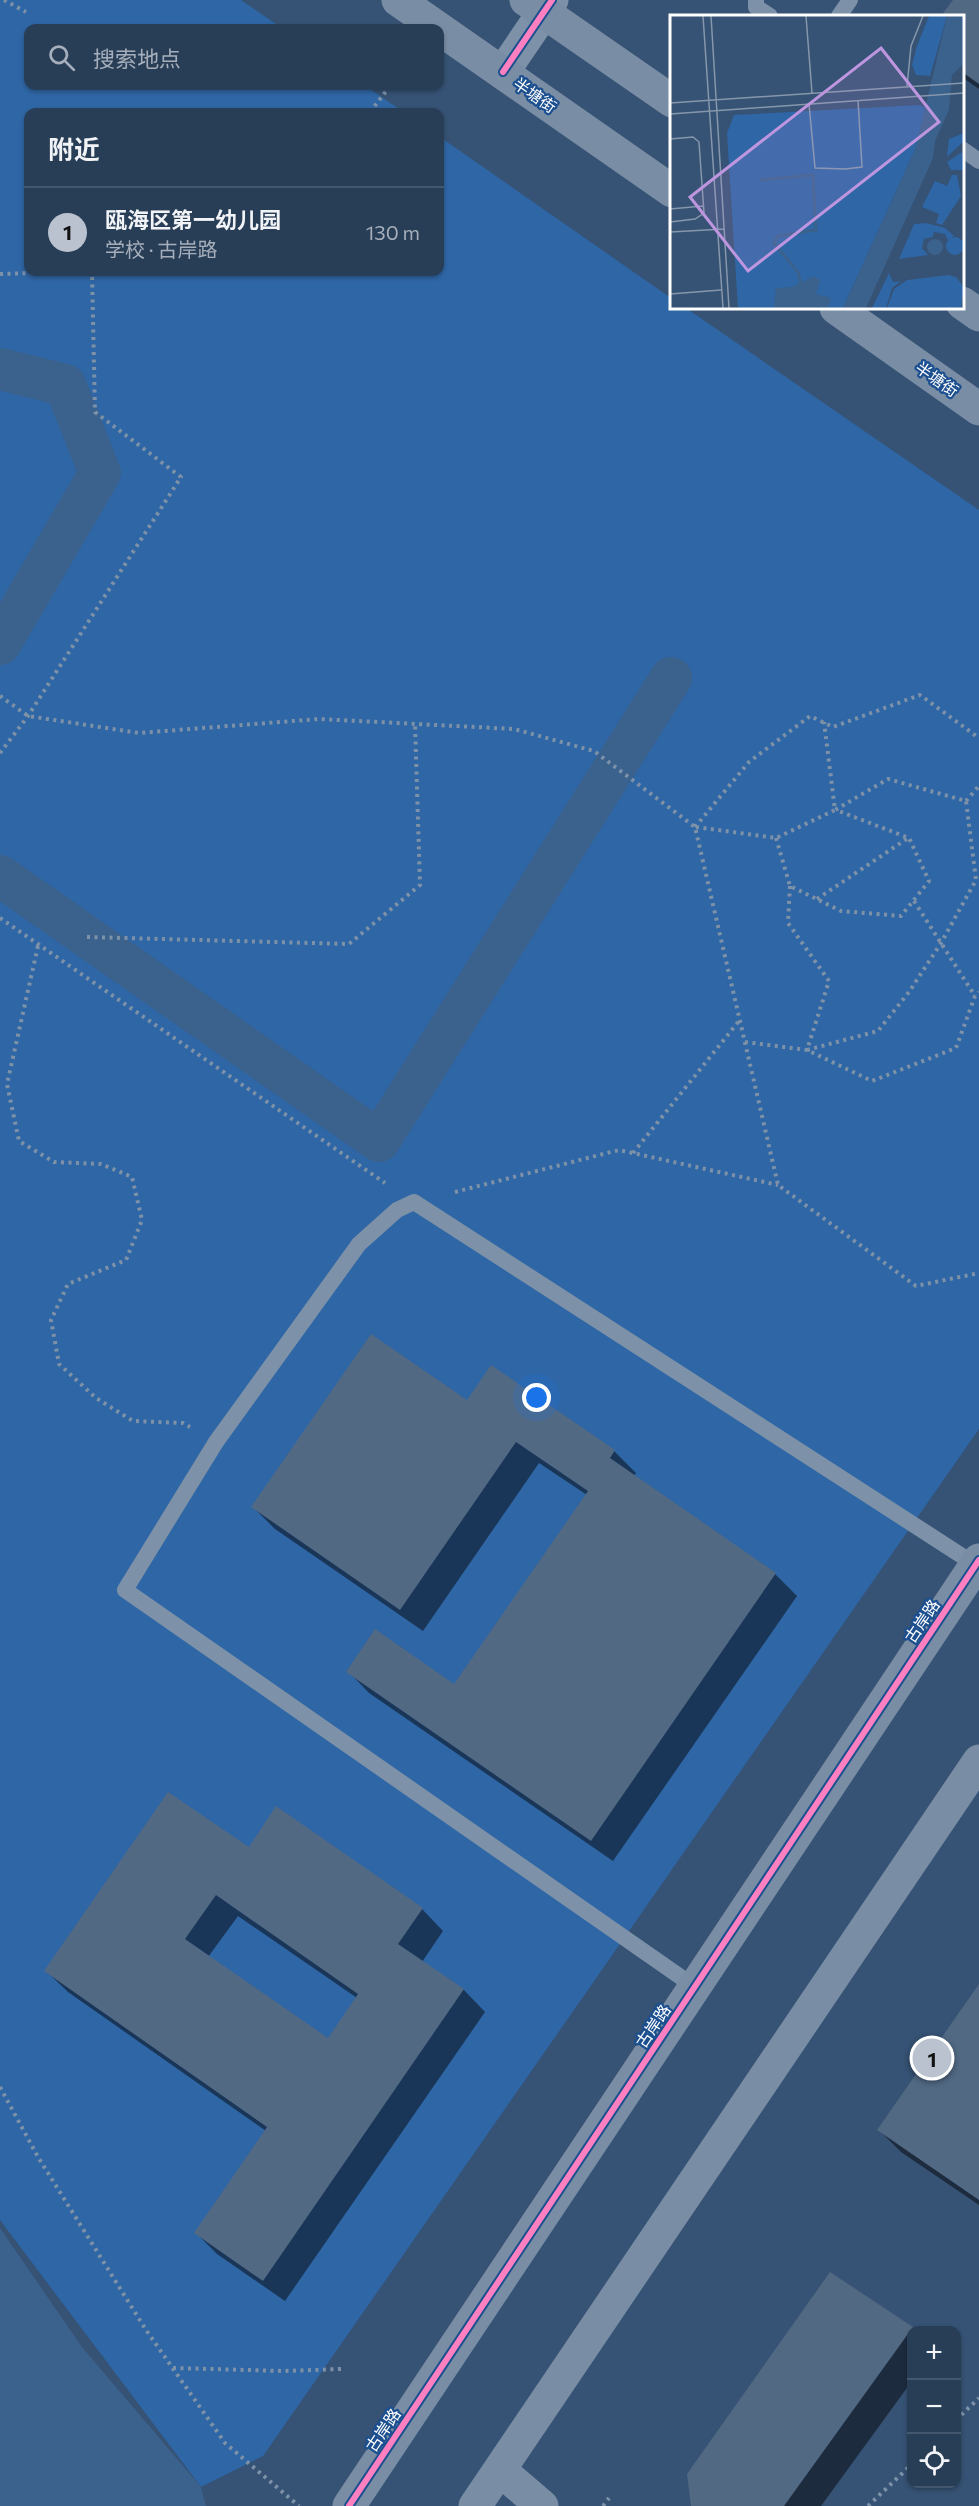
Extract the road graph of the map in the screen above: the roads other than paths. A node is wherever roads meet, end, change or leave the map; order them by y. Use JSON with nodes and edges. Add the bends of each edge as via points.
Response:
{"nodes":[{"id":1,"x":398,"y":0,"type":"edge"},
{"id":2,"x":756,"y":0,"type":"edge"},
{"id":3,"x":850,"y":0,"type":"edge"},
{"id":4,"x":541,"y":4,"type":"edge"},
{"id":5,"x":768,"y":15,"type":"edge"},
{"id":6,"x":840,"y":15,"type":"edge"},
{"id":7,"x":433,"y":24,"type":"edge"},
{"id":8,"x":444,"y":32,"type":"edge"},
{"id":9,"x":503,"y":72,"type":"junction"},
{"id":10,"x":670,"y":100,"type":"edge"},
{"id":11,"x":964,"y":150,"type":"edge"},
{"id":12,"x":979,"y":160,"type":"edge"},
{"id":13,"x":670,"y":190,"type":"edge"},
{"id":14,"x":964,"y":304,"type":"edge"},
{"id":15,"x":837,"y":309,"type":"edge"},
{"id":16,"x":979,"y":315,"type":"edge"},
{"id":17,"x":979,"y":409,"type":"edge"},
{"id":18,"x":977,"y":1562,"type":"edge"},
{"id":19,"x":979,"y":1761,"type":"edge"},
{"id":20,"x":695,"y":1987,"type":"junction"},
{"id":21,"x":500,"y":2470,"type":"junction"},
{"id":22,"x":349,"y":2506,"type":"edge"},
{"id":23,"x":475,"y":2506,"type":"edge"},
{"id":24,"x":542,"y":2506,"type":"edge"}],
"edges":[{"from":1,"to":7,"type":"street","name":"半塘街"},
{"from":2,"to":5,"type":"lane","via":[[756,7]]},
{"from":3,"to":6,"type":"lane"},
{"from":4,"to":9,"type":"street"},
{"from":4,"to":10,"type":"street"},
{"from":8,"to":9,"type":"street","name":"半塘街"},
{"from":9,"to":13,"type":"street","name":"半塘街"},
{"from":11,"to":12,"type":"lane"},
{"from":14,"to":16,"type":"street"},
{"from":15,"to":17,"type":"street","name":"半塘街"},
{"from":18,"to":20,"type":"street","name":"古岸路"},
{"from":18,"to":20,"type":"lane","via":[[414,1202],[397,1210],[359,1244],[216,1442],[125,1590]]},
{"from":19,"to":21,"type":"street"},
{"from":20,"to":22,"type":"street","name":"古岸路"},
{"from":21,"to":23,"type":"street"},
{"from":21,"to":24,"type":"street"}]}
